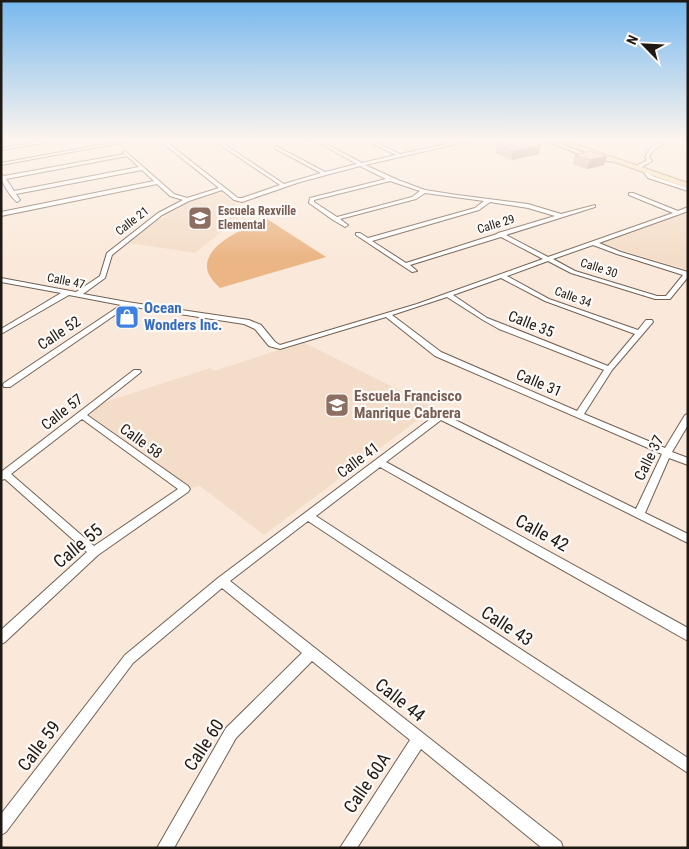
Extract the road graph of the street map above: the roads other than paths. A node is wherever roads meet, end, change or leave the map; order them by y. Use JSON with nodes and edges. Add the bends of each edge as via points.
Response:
{"nodes":[{"id":1,"x":4,"y":180,"type":"edge"},
{"id":2,"x":82,"y":180,"type":"edge"},
{"id":3,"x":155,"y":180,"type":"edge"},
{"id":4,"x":212,"y":180,"type":"edge"},
{"id":5,"x":275,"y":180,"type":"edge"},
{"id":6,"x":299,"y":180,"type":"edge"},
{"id":7,"x":390,"y":180,"type":"edge"},
{"id":8,"x":394,"y":180,"type":"edge"},
{"id":9,"x":668,"y":180,"type":"edge"},
{"id":10,"x":158,"y":182,"type":"junction"},
{"id":11,"x":282,"y":184,"type":"junction"},
{"id":12,"x":223,"y":188,"type":"junction"},
{"id":13,"x":688,"y":188,"type":"edge"},
{"id":14,"x":424,"y":191,"type":"junction"},
{"id":15,"x":12,"y":193,"type":"junction"},
{"id":16,"x":631,"y":194,"type":"dead end"},
{"id":17,"x":17,"y":200,"type":"dead end"},
{"id":18,"x":187,"y":200,"type":"junction"},
{"id":19,"x":488,"y":201,"type":"junction"},
{"id":20,"x":593,"y":206,"type":"dead end"},
{"id":21,"x":688,"y":209,"type":"edge"},
{"id":22,"x":678,"y":213,"type":"junction"},
{"id":23,"x":1,"y":214,"type":"edge"},
{"id":24,"x":560,"y":216,"type":"junction"},
{"id":25,"x":335,"y":219,"type":"junction"},
{"id":26,"x":345,"y":225,"type":"dead end"},
{"id":27,"x":358,"y":234,"type":"dead end"},
{"id":28,"x":500,"y":234,"type":"junction"},
{"id":29,"x":368,"y":240,"type":"junction"},
{"id":30,"x":594,"y":243,"type":"junction"},
{"id":31,"x":548,"y":259,"type":"junction"},
{"id":32,"x":405,"y":265,"type":"junction"},
{"id":33,"x":414,"y":271,"type":"dead end"},
{"id":34,"x":687,"y":274,"type":"edge"},
{"id":35,"x":502,"y":276,"type":"junction"},
{"id":36,"x":1,"y":280,"type":"edge"},
{"id":37,"x":10,"y":282,"type":"junction"},
{"id":38,"x":1,"y":286,"type":"edge"},
{"id":39,"x":67,"y":293,"type":"junction"},
{"id":40,"x":76,"y":294,"type":"junction"},
{"id":41,"x":448,"y":294,"type":"junction"},
{"id":42,"x":127,"y":304,"type":"junction"},
{"id":43,"x":387,"y":315,"type":"junction"},
{"id":44,"x":649,"y":322,"type":"dead end"},
{"id":45,"x":1,"y":332,"type":"edge"},
{"id":46,"x":640,"y":333,"type":"junction"},
{"id":47,"x":610,"y":369,"type":"junction"},
{"id":48,"x":137,"y":372,"type":"dead end"},
{"id":49,"x":4,"y":384,"type":"edge"},
{"id":50,"x":16,"y":389,"type":"dead end"},
{"id":51,"x":82,"y":415,"type":"junction"},
{"id":52,"x":578,"y":415,"type":"junction"},
{"id":53,"x":688,"y":417,"type":"edge"},
{"id":54,"x":667,"y":453,"type":"junction"},
{"id":55,"x":380,"y":462,"type":"junction"},
{"id":56,"x":688,"y":462,"type":"edge"},
{"id":57,"x":3,"y":476,"type":"edge"},
{"id":58,"x":185,"y":490,"type":"joint"},
{"id":59,"x":639,"y":514,"type":"junction"},
{"id":60,"x":308,"y":516,"type":"junction"},
{"id":61,"x":688,"y":538,"type":"edge"},
{"id":62,"x":94,"y":552,"type":"junction"},
{"id":63,"x":222,"y":581,"type":"junction"},
{"id":64,"x":688,"y":635,"type":"edge"},
{"id":65,"x":1,"y":638,"type":"edge"},
{"id":66,"x":311,"y":653,"type":"junction"},
{"id":67,"x":89,"y":711,"type":"joint"},
{"id":68,"x":419,"y":739,"type":"junction"},
{"id":69,"x":688,"y":766,"type":"edge"},
{"id":70,"x":1,"y":827,"type":"edge"},
{"id":71,"x":165,"y":848,"type":"edge"},
{"id":72,"x":348,"y":848,"type":"edge"},
{"id":73,"x":555,"y":848,"type":"edge"}],
"edges":[{"from":1,"to":15,"type":"street"},
{"from":2,"to":15,"type":"street"},
{"from":3,"to":10,"type":"street"},
{"from":4,"to":12,"type":"street"},
{"from":5,"to":11,"type":"street"},
{"from":6,"to":11,"type":"street"},
{"from":7,"to":25,"type":"street","via":[[312,199],[311,202]]},
{"from":8,"to":14,"type":"street"},
{"from":9,"to":13,"type":"main road"},
{"from":10,"to":18,"type":"street","via":[[172,195]]},
{"from":10,"to":23,"type":"street"},
{"from":11,"to":12,"type":"street","via":[[242,200]]},
{"from":12,"to":18,"type":"street","name":"Calle 21"},
{"from":14,"to":19,"type":"street"},
{"from":14,"to":25,"type":"street","via":[[414,198]]},
{"from":15,"to":17,"type":"street"},
{"from":16,"to":22,"type":"street"},
{"from":18,"to":40,"type":"street","name":"Calle 21","via":[[160,214],[109,254],[103,277]]},
{"from":19,"to":24,"type":"street"},
{"from":19,"to":29,"type":"street","name":"Calle 29","via":[[477,209]]},
{"from":20,"to":24,"type":"street","name":"Calle 29"},
{"from":21,"to":22,"type":"street"},
{"from":22,"to":30,"type":"street"},
{"from":24,"to":28,"type":"street","name":"Calle 29"},
{"from":25,"to":26,"type":"street"},
{"from":27,"to":29,"type":"street"},
{"from":28,"to":31,"type":"street","name":"Calle 30"},
{"from":28,"to":32,"type":"street","name":"Calle 29"},
{"from":29,"to":32,"type":"street"},
{"from":30,"to":31,"type":"street"},
{"from":30,"to":34,"type":"street","via":[[619,254]]},
{"from":31,"to":34,"type":"street","name":"Calle 30","via":[[583,276],[657,298],[668,298]]},
{"from":31,"to":35,"type":"street"},
{"from":32,"to":33,"type":"street"},
{"from":35,"to":41,"type":"street"},
{"from":35,"to":46,"type":"street","name":"Calle 34","via":[[547,300]]},
{"from":36,"to":37,"type":"street","name":"Calle 47"},
{"from":37,"to":38,"type":"street"},
{"from":37,"to":39,"type":"street","name":"Calle 47"},
{"from":39,"to":40,"type":"street","name":"Calle 47"},
{"from":39,"to":45,"type":"street"},
{"from":40,"to":42,"type":"street","name":"Calle 47"},
{"from":41,"to":43,"type":"street"},
{"from":41,"to":47,"type":"street","name":"Calle 35","via":[[502,327]]},
{"from":42,"to":43,"type":"street","via":[[246,322],[258,327],[272,344],[280,347]]},
{"from":42,"to":49,"type":"street","name":"Calle 52"},
{"from":43,"to":52,"type":"street","name":"Calle 31","via":[[438,354]]},
{"from":44,"to":46,"type":"street"},
{"from":46,"to":47,"type":"street"},
{"from":47,"to":52,"type":"street"},
{"from":48,"to":51,"type":"street","name":"Calle 57"},
{"from":49,"to":50,"type":"street"},
{"from":51,"to":57,"type":"street","name":"Calle 57"},
{"from":51,"to":58,"type":"street","name":"Calle 58"},
{"from":52,"to":54,"type":"street","name":"Calle 31"},
{"from":53,"to":54,"type":"street","name":"Calle 37"},
{"from":54,"to":56,"type":"street","name":"Calle 31"},
{"from":54,"to":59,"type":"street","name":"Calle 37"},
{"from":55,"to":59,"type":"street","name":"Calle 41","via":[[440,416]]},
{"from":55,"to":60,"type":"street","name":"Calle 41"},
{"from":55,"to":64,"type":"street","name":"Calle 42"},
{"from":57,"to":62,"type":"street","name":"Calle 57"},
{"from":58,"to":62,"type":"street","name":"Calle 55"},
{"from":59,"to":61,"type":"street","name":"Calle 41"},
{"from":60,"to":63,"type":"street","name":"Calle 41"},
{"from":60,"to":69,"type":"street","name":"Calle 43"},
{"from":62,"to":65,"type":"street","name":"Calle 55"},
{"from":63,"to":66,"type":"street","name":"Calle 44"},
{"from":63,"to":67,"type":"street","name":"Calle 41","via":[[129,659]]},
{"from":66,"to":68,"type":"street","name":"Calle 44"},
{"from":66,"to":71,"type":"street","name":"Calle 60","via":[[231,733]]},
{"from":67,"to":70,"type":"street","name":"Calle 59"},
{"from":68,"to":72,"type":"street","name":"Calle 60A"},
{"from":68,"to":73,"type":"street","name":"Calle 44"}]}
